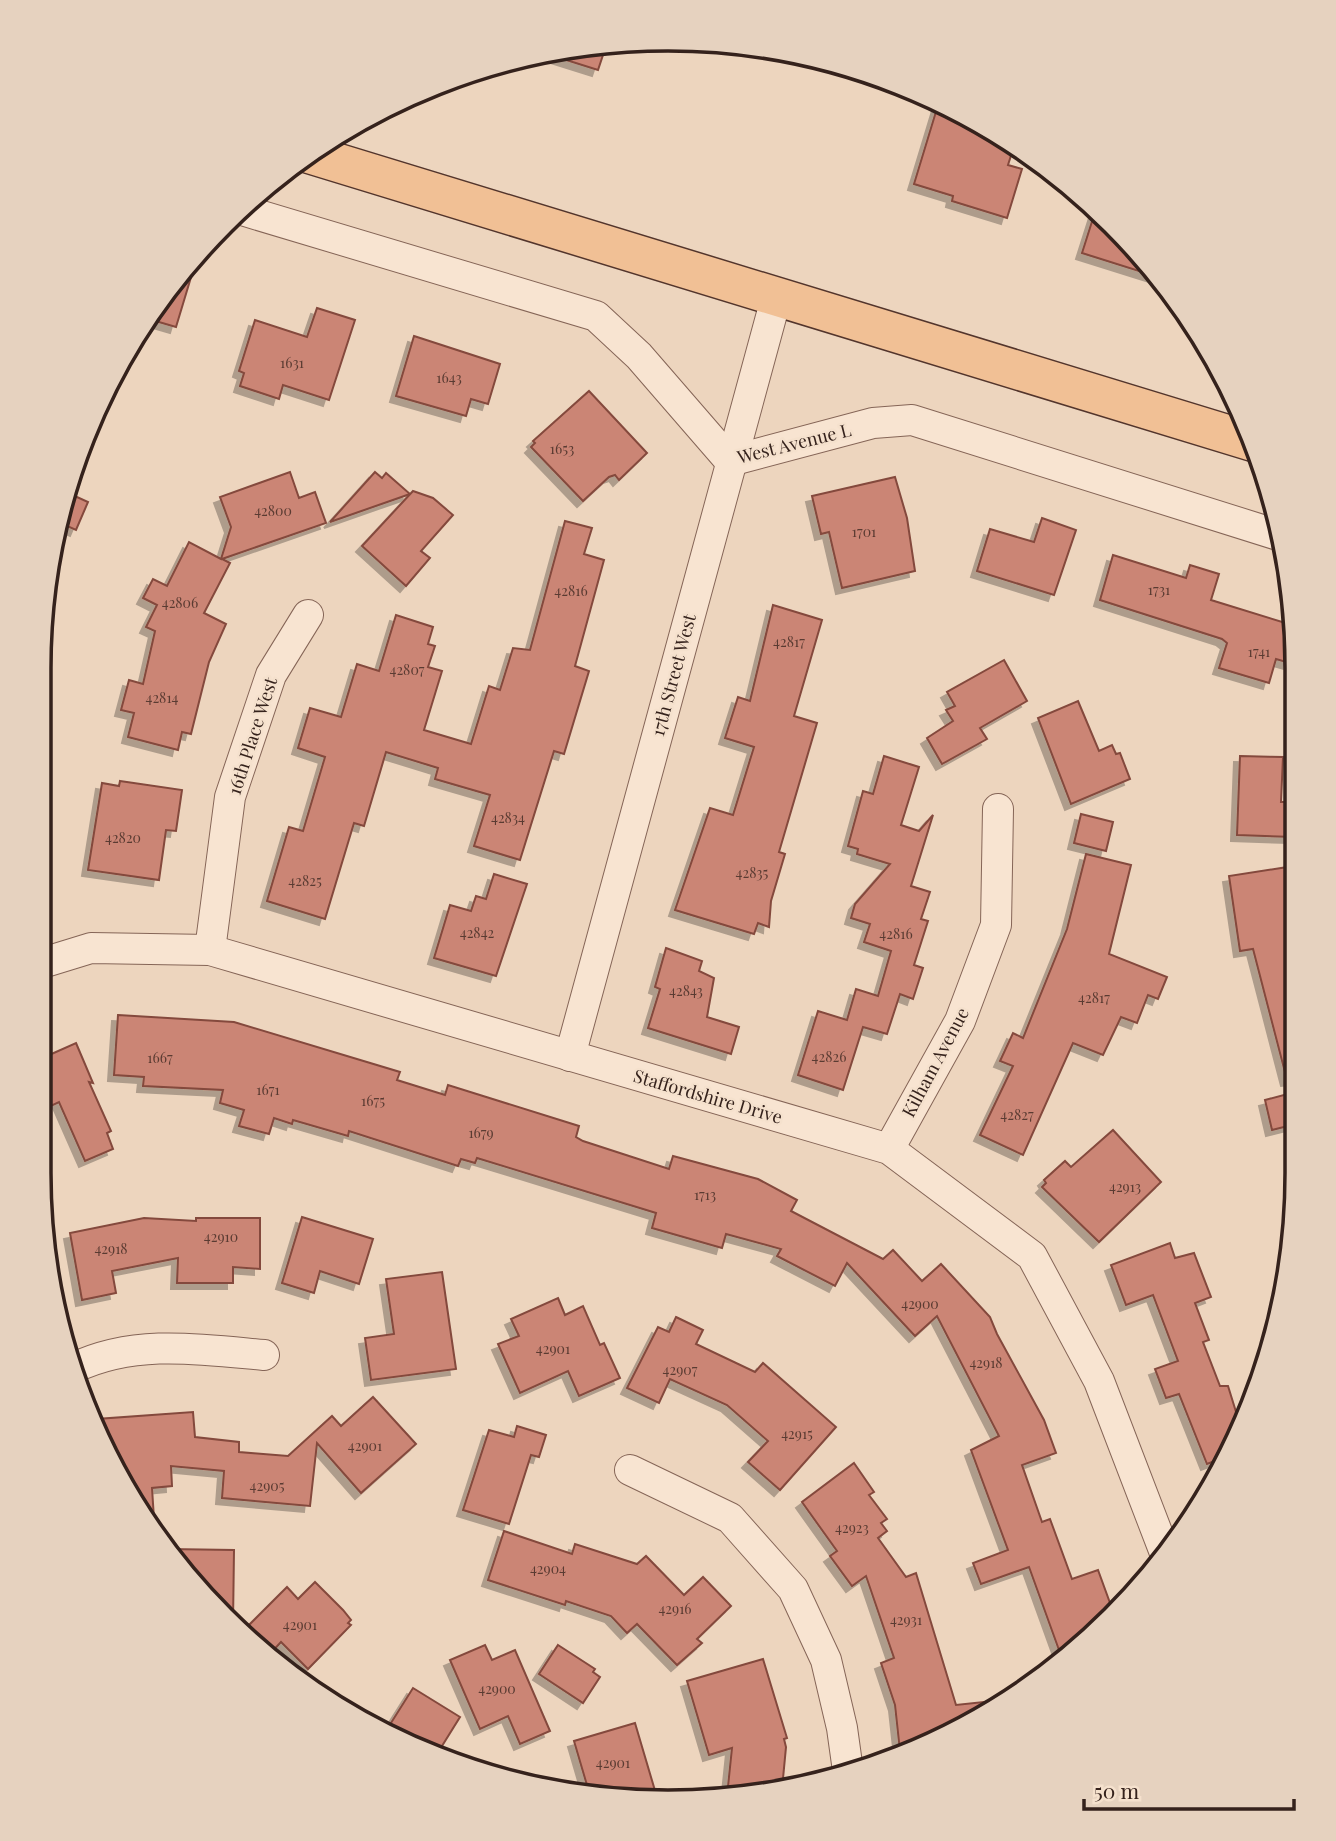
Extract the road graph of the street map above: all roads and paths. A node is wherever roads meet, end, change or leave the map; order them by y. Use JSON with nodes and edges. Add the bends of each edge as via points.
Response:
{"nodes":[{"id":1,"x":322,"y":157,"type":"edge"},
{"id":2,"x":252,"y":213,"type":"edge"},
{"id":3,"x":777,"y":295,"type":"junction"},
{"id":4,"x":1240,"y":438,"type":"edge"},
{"id":5,"x":730,"y":461,"type":"junction"},
{"id":6,"x":1269,"y":532,"type":"edge"},
{"id":7,"x":308,"y":615,"type":"dead end"},
{"id":8,"x":998,"y":809,"type":"dead end"},
{"id":9,"x":210,"y":950,"type":"junction"},
{"id":10,"x":51,"y":960,"type":"edge"},
{"id":11,"x":570,"y":1056,"type":"junction"},
{"id":12,"x":889,"y":1149,"type":"junction"},
{"id":13,"x":264,"y":1355,"type":"dead end"},
{"id":14,"x":82,"y":1364,"type":"edge"},
{"id":15,"x":630,"y":1470,"type":"dead end"},
{"id":16,"x":1162,"y":1544,"type":"edge"},
{"id":17,"x":847,"y":1763,"type":"edge"}],
"edges":[{"from":1,"to":3,"type":"main road"},
{"from":2,"to":5,"type":"street","name":"West Avenue L","via":[[596,316],[639,356]]},
{"from":3,"to":4,"type":"main road"},
{"from":3,"to":5,"type":"street","name":"17th Street West"},
{"from":5,"to":6,"type":"street","name":"West Avenue L","via":[[873,423],[912,420]]},
{"from":5,"to":11,"type":"street","name":"17th Street West"},
{"from":7,"to":9,"type":"street","name":"16th Place West","via":[[271,675],[230,797]]},
{"from":8,"to":12,"type":"street","name":"Kilham Avenue","via":[[996,925],[960,1021]]},
{"from":9,"to":10,"type":"street","name":"Staffordshire Drive","via":[[91,948]]},
{"from":9,"to":11,"type":"street","name":"Staffordshire Drive"},
{"from":11,"to":12,"type":"street","name":"Staffordshire Drive"},
{"from":12,"to":16,"type":"street","name":"Staffordshire Drive","via":[[1032,1256],[1099,1381]]},
{"from":13,"to":14,"type":"street","via":[[169,1346]]},
{"from":15,"to":17,"type":"street","via":[[730,1518],[793,1589],[826,1660]]}]}
